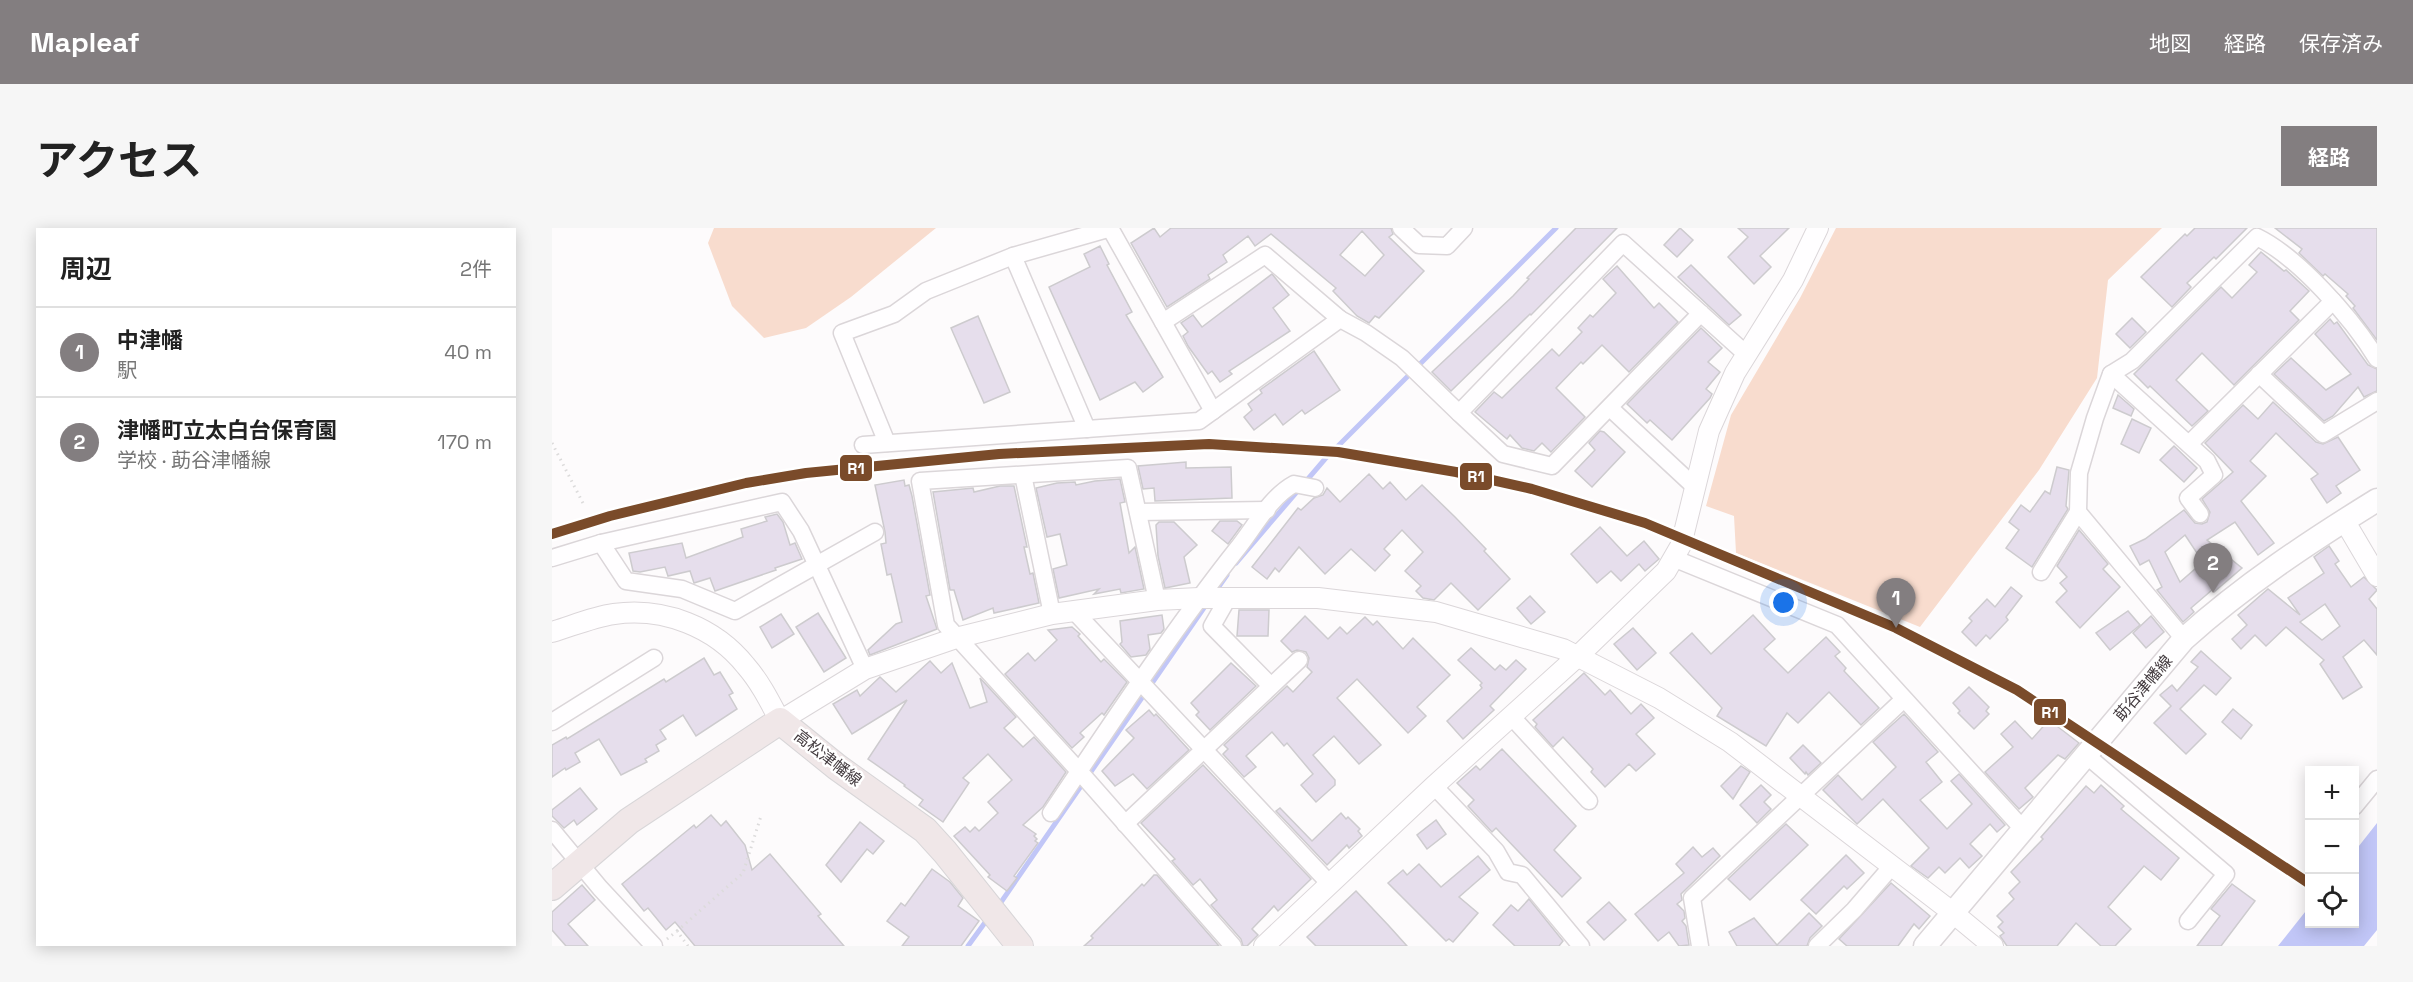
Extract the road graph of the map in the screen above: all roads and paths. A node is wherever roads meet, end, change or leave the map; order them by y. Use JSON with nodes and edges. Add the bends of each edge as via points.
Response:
{"nodes":[{"id":1,"x":1111,"y":228,"type":"edge"},
{"id":2,"x":1401,"y":228,"type":"edge"},
{"id":3,"x":1464,"y":228,"type":"edge"},
{"id":4,"x":1818,"y":228,"type":"edge"},
{"id":5,"x":1013,"y":256,"type":"junction"},
{"id":6,"x":2333,"y":301,"type":"junction"},
{"id":7,"x":1701,"y":314,"type":"junction"},
{"id":8,"x":1340,"y":319,"type":"junction"},
{"id":9,"x":1163,"y":322,"type":"junction"},
{"id":10,"x":1746,"y":354,"type":"junction"},
{"id":11,"x":2377,"y":358,"type":"edge"},
{"id":12,"x":2111,"y":374,"type":"junction"},
{"id":13,"x":2259,"y":374,"type":"junction"},
{"id":14,"x":2377,"y":401,"type":"edge"},
{"id":15,"x":1610,"y":408,"type":"junction"},
{"id":16,"x":1213,"y":411,"type":"junction"},
{"id":17,"x":1459,"y":412,"type":"junction"},
{"id":18,"x":1087,"y":429,"type":"junction"},
{"id":19,"x":552,"y":442,"type":"edge"},
{"id":20,"x":887,"y":443,"type":"junction"},
{"id":21,"x":2189,"y":444,"type":"junction"},
{"id":22,"x":863,"y":445,"type":"dead end"},
{"id":23,"x":1023,"y":475,"type":"junction"},
{"id":24,"x":1307,"y":486,"type":"dead end"},
{"id":25,"x":1696,"y":488,"type":"junction"},
{"id":26,"x":2377,"y":500,"type":"edge"},
{"id":27,"x":585,"y":507,"type":"dead end"},
{"id":28,"x":1267,"y":510,"type":"junction"},
{"id":29,"x":1138,"y":512,"type":"junction"},
{"id":30,"x":2078,"y":512,"type":"junction"},
{"id":31,"x":2200,"y":514,"type":"dead end"},
{"id":32,"x":2344,"y":520,"type":"junction"},
{"id":33,"x":875,"y":532,"type":"dead end"},
{"id":34,"x":601,"y":543,"type":"junction"},
{"id":35,"x":552,"y":558,"type":"edge"},
{"id":36,"x":1673,"y":558,"type":"junction"},
{"id":37,"x":817,"y":564,"type":"junction"},
{"id":38,"x":2041,"y":572,"type":"dead end"},
{"id":39,"x":2377,"y":576,"type":"edge"},
{"id":40,"x":1214,"y":598,"type":"junction"},
{"id":41,"x":1156,"y":600,"type":"junction"},
{"id":42,"x":1073,"y":610,"type":"junction"},
{"id":43,"x":1052,"y":614,"type":"junction"},
{"id":44,"x":552,"y":632,"type":"edge"},
{"id":45,"x":956,"y":638,"type":"junction"},
{"id":46,"x":2184,"y":639,"type":"junction"},
{"id":47,"x":1578,"y":656,"type":"junction"},
{"id":48,"x":654,"y":658,"type":"dead end"},
{"id":49,"x":1299,"y":660,"type":"dead end"},
{"id":50,"x":865,"y":669,"type":"junction"},
{"id":51,"x":1271,"y":686,"type":"junction"},
{"id":52,"x":1145,"y":688,"type":"junction"},
{"id":53,"x":1904,"y":699,"type":"junction"},
{"id":54,"x":1511,"y":716,"type":"junction"},
{"id":55,"x":780,"y":721,"type":"junction"},
{"id":56,"x":552,"y":722,"type":"edge"},
{"id":57,"x":1203,"y":750,"type":"junction"},
{"id":58,"x":2086,"y":755,"type":"junction"},
{"id":59,"x":1084,"y":777,"type":"junction"},
{"id":60,"x":2377,"y":779,"type":"edge"},
{"id":61,"x":1434,"y":786,"type":"junction"},
{"id":62,"x":1800,"y":795,"type":"junction"},
{"id":63,"x":1589,"y":801,"type":"dead end"},
{"id":64,"x":2359,"y":802,"type":"edge"},
{"id":65,"x":1051,"y":813,"type":"dead end"},
{"id":66,"x":761,"y":816,"type":"dead end"},
{"id":67,"x":1125,"y":824,"type":"junction"},
{"id":68,"x":2023,"y":829,"type":"junction"},
{"id":69,"x":552,"y":830,"type":"edge"},
{"id":70,"x":579,"y":864,"type":"junction"},
{"id":71,"x":1892,"y":866,"type":"junction"},
{"id":72,"x":1330,"y":884,"type":"junction"},
{"id":73,"x":552,"y":887,"type":"edge"},
{"id":74,"x":1952,"y":912,"type":"junction"},
{"id":75,"x":2188,"y":921,"type":"dead end"},
{"id":76,"x":677,"y":931,"type":"junction"},
{"id":77,"x":654,"y":946,"type":"edge"},
{"id":78,"x":659,"y":946,"type":"edge"},
{"id":79,"x":688,"y":946,"type":"edge"},
{"id":80,"x":1020,"y":946,"type":"edge"},
{"id":81,"x":1233,"y":946,"type":"edge"},
{"id":82,"x":1264,"y":946,"type":"edge"},
{"id":83,"x":1581,"y":946,"type":"edge"},
{"id":84,"x":1700,"y":946,"type":"edge"},
{"id":85,"x":1817,"y":946,"type":"edge"},
{"id":86,"x":1925,"y":946,"type":"edge"},
{"id":87,"x":1993,"y":946,"type":"edge"}],
"edges":[{"from":1,"to":5,"type":"street"},
{"from":1,"to":9,"type":"street"},
{"from":2,"to":3,"type":"street","via":[[1419,245],[1447,246]]},
{"from":4,"to":10,"type":"street","via":[[1793,280]]},
{"from":5,"to":18,"type":"street"},
{"from":5,"to":20,"type":"street","via":[[926,291],[894,314],[842,333]]},
{"from":6,"to":11,"type":"street","via":[[2362,333]]},
{"from":6,"to":12,"type":"street","via":[[2276,246],[2257,237],[2132,361]]},
{"from":6,"to":13,"type":"street"},
{"from":7,"to":10,"type":"street"},
{"from":7,"to":15,"type":"street"},
{"from":7,"to":17,"type":"street","via":[[1623,243]]},
{"from":8,"to":9,"type":"street","via":[[1264,255]]},
{"from":8,"to":16,"type":"street"},
{"from":8,"to":17,"type":"street","via":[[1366,333],[1414,370]]},
{"from":9,"to":16,"type":"street"},
{"from":10,"to":25,"type":"street","via":[[1709,431]]},
{"from":12,"to":21,"type":"street"},
{"from":12,"to":30,"type":"street","via":[[2079,473]]},
{"from":13,"to":14,"type":"street","via":[[2323,435]]},
{"from":13,"to":21,"type":"street"},
{"from":15,"to":17,"type":"street","via":[[1552,466],[1503,454]]},
{"from":15,"to":25,"type":"street"},
{"from":16,"to":18,"type":"street","via":[[1199,421]]},
{"from":18,"to":20,"type":"street"},
{"from":19,"to":27,"type":"path"},
{"from":20,"to":22,"type":"street"},
{"from":21,"to":31,"type":"street","via":[[2208,461],[2214,475],[2188,498]]},
{"from":23,"to":29,"type":"street","via":[[1128,468]]},
{"from":23,"to":43,"type":"street"},
{"from":23,"to":45,"type":"street","via":[[920,481],[946,626]]},
{"from":24,"to":28,"type":"street","via":[[1284,489]]},
{"from":25,"to":36,"type":"street","via":[[1681,545]]},
{"from":26,"to":32,"type":"main road","name":"莇谷津幡線"},
{"from":28,"to":29,"type":"street"},
{"from":28,"to":40,"type":"street"},
{"from":29,"to":41,"type":"street"},
{"from":30,"to":38,"type":"street"},
{"from":30,"to":46,"type":"street"},
{"from":32,"to":39,"type":"street"},
{"from":32,"to":46,"type":"main road","name":"莇谷津幡線","via":[[2279,562]]},
{"from":33,"to":37,"type":"street"},
{"from":34,"to":35,"type":"street"},
{"from":34,"to":37,"type":"street","via":[[626,581],[682,588],[735,611]]},
{"from":34,"to":37,"type":"street","via":[[782,502]]},
{"from":36,"to":47,"type":"street","via":[[1665,571]]},
{"from":36,"to":53,"type":"street","via":[[1837,624]]},
{"from":37,"to":50,"type":"street"},
{"from":40,"to":41,"type":"street"},
{"from":40,"to":47,"type":"street","via":[[1318,598],[1436,612]]},
{"from":40,"to":51,"type":"street","via":[[1212,626]]},
{"from":40,"to":52,"type":"street"},
{"from":41,"to":42,"type":"street"},
{"from":42,"to":43,"type":"street"},
{"from":42,"to":52,"type":"street"},
{"from":43,"to":45,"type":"street"},
{"from":44,"to":55,"type":"street","via":[[614,614],[647,613],[687,622],[710,633],[736,654]]},
{"from":45,"to":50,"type":"street"},
{"from":45,"to":59,"type":"street"},
{"from":46,"to":58,"type":"main road","name":"莇谷津幡線"},
{"from":47,"to":54,"type":"street"},
{"from":47,"to":62,"type":"street","via":[[1659,698],[1730,742]]},
{"from":48,"to":56,"type":"street"},
{"from":49,"to":51,"type":"street"},
{"from":50,"to":55,"type":"street"},
{"from":51,"to":57,"type":"street"},
{"from":52,"to":57,"type":"street"},
{"from":52,"to":59,"type":"street"},
{"from":53,"to":62,"type":"street"},
{"from":53,"to":68,"type":"street"},
{"from":54,"to":61,"type":"street"},
{"from":54,"to":63,"type":"street"},
{"from":55,"to":70,"type":"main road","name":"高松津幡線","via":[[629,821]]},
{"from":55,"to":80,"type":"main road","name":"高松津幡線","via":[[925,830]]},
{"from":57,"to":67,"type":"street"},
{"from":57,"to":72,"type":"street"},
{"from":58,"to":68,"type":"main road","name":"莇谷津幡線"},
{"from":58,"to":75,"type":"street","via":[[2226,874]]},
{"from":59,"to":65,"type":"street"},
{"from":59,"to":67,"type":"street"},
{"from":60,"to":64,"type":"street"},
{"from":61,"to":72,"type":"street"},
{"from":61,"to":83,"type":"street","via":[[1496,851],[1508,872],[1522,875]]},
{"from":62,"to":71,"type":"street"},
{"from":62,"to":84,"type":"street","via":[[1692,898]]},
{"from":66,"to":76,"type":"path","via":[[743,873]]},
{"from":67,"to":81,"type":"street"},
{"from":68,"to":74,"type":"main road","name":"莇谷津幡線"},
{"from":69,"to":70,"type":"street"},
{"from":70,"to":73,"type":"main road","name":"高松津幡線"},
{"from":70,"to":77,"type":"street"},
{"from":71,"to":74,"type":"street"},
{"from":71,"to":85,"type":"street"},
{"from":72,"to":82,"type":"street"},
{"from":74,"to":86,"type":"main road","name":"莇谷津幡線"},
{"from":74,"to":87,"type":"street"},
{"from":76,"to":78,"type":"path"},
{"from":76,"to":79,"type":"path"}]}
